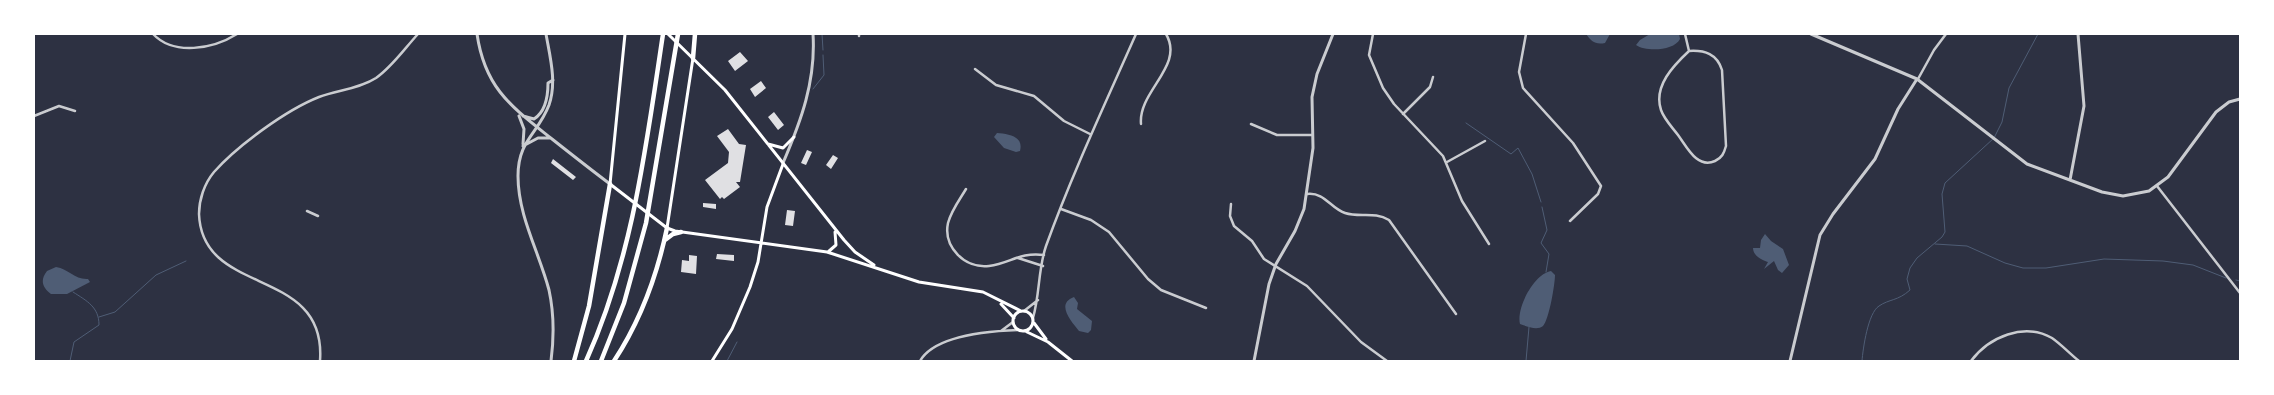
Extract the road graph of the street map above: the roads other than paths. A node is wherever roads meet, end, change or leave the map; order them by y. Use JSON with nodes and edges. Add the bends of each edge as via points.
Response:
{"nodes":[{"id":1,"x":152,"y":34,"type":"edge"},
{"id":2,"x":237,"y":34,"type":"edge"},
{"id":3,"x":418,"y":34,"type":"edge"},
{"id":4,"x":477,"y":34,"type":"edge"},
{"id":5,"x":546,"y":34,"type":"edge"},
{"id":6,"x":625,"y":34,"type":"edge"},
{"id":7,"x":663,"y":34,"type":"edge"},
{"id":8,"x":668,"y":34,"type":"edge"},
{"id":9,"x":678,"y":34,"type":"edge"},
{"id":10,"x":695,"y":34,"type":"edge"},
{"id":11,"x":813,"y":34,"type":"edge"},
{"id":12,"x":1136,"y":34,"type":"edge"},
{"id":13,"x":1166,"y":34,"type":"edge"},
{"id":14,"x":1333,"y":34,"type":"edge"},
{"id":15,"x":1373,"y":34,"type":"edge"},
{"id":16,"x":1526,"y":34,"type":"edge"},
{"id":17,"x":1685,"y":34,"type":"edge"},
{"id":18,"x":1811,"y":34,"type":"edge"},
{"id":19,"x":1946,"y":34,"type":"edge"},
{"id":20,"x":2078,"y":34,"type":"edge"},
{"id":21,"x":1689,"y":51,"type":"junction"},
{"id":22,"x":693,"y":58,"type":"junction"},
{"id":23,"x":974,"y":69,"type":"dead end"},
{"id":24,"x":1433,"y":78,"type":"dead end"},
{"id":25,"x":553,"y":80,"type":"junction"},
{"id":26,"x":1917,"y":80,"type":"junction"},
{"id":27,"x":2240,"y":99,"type":"edge"},
{"id":28,"x":75,"y":110,"type":"dead end"},
{"id":29,"x":518,"y":113,"type":"junction"},
{"id":30,"x":1404,"y":114,"type":"junction"},
{"id":31,"x":34,"y":116,"type":"edge"},
{"id":32,"x":1141,"y":124,"type":"dead end"},
{"id":33,"x":1251,"y":124,"type":"dead end"},
{"id":34,"x":536,"y":127,"type":"junction"},
{"id":35,"x":1090,"y":134,"type":"junction"},
{"id":36,"x":1314,"y":135,"type":"junction"},
{"id":37,"x":794,"y":137,"type":"junction"},
{"id":38,"x":551,"y":138,"type":"junction"},
{"id":39,"x":1485,"y":142,"type":"dead end"},
{"id":40,"x":768,"y":144,"type":"junction"},
{"id":41,"x":522,"y":147,"type":"junction"},
{"id":42,"x":1447,"y":162,"type":"junction"},
{"id":43,"x":783,"y":164,"type":"junction"},
{"id":44,"x":2070,"y":180,"type":"junction"},
{"id":45,"x":610,"y":184,"type":"junction"},
{"id":46,"x":2157,"y":186,"type":"junction"},
{"id":47,"x":966,"y":189,"type":"dead end"},
{"id":48,"x":1307,"y":194,"type":"junction"},
{"id":49,"x":1231,"y":204,"type":"dead end"},
{"id":50,"x":1062,"y":210,"type":"junction"},
{"id":51,"x":307,"y":211,"type":"dead end"},
{"id":52,"x":318,"y":216,"type":"dead end"},
{"id":53,"x":1570,"y":221,"type":"dead end"},
{"id":54,"x":667,"y":228,"type":"junction"},
{"id":55,"x":833,"y":228,"type":"junction"},
{"id":56,"x":681,"y":232,"type":"junction"},
{"id":57,"x":664,"y":241,"type":"junction"},
{"id":58,"x":761,"y":242,"type":"junction"},
{"id":59,"x":1489,"y":244,"type":"dead end"},
{"id":60,"x":827,"y":252,"type":"junction"},
{"id":61,"x":1044,"y":255,"type":"junction"},
{"id":62,"x":1016,"y":257,"type":"junction"},
{"id":63,"x":1043,"y":266,"type":"junction"},
{"id":64,"x":879,"y":268,"type":"junction"},
{"id":65,"x":1275,"y":268,"type":"junction"},
{"id":66,"x":2240,"y":293,"type":"edge"},
{"id":67,"x":1039,"y":299,"type":"junction"},
{"id":68,"x":997,"y":300,"type":"junction"},
{"id":69,"x":1206,"y":308,"type":"dead end"},
{"id":70,"x":1022,"y":311,"type":"junction"},
{"id":71,"x":1456,"y":314,"type":"dead end"},
{"id":72,"x":1033,"y":318,"type":"junction"},
{"id":73,"x":1013,"y":320,"type":"junction"},
{"id":74,"x":1034,"y":323,"type":"junction"},
{"id":75,"x":1018,"y":330,"type":"junction"},
{"id":76,"x":1026,"y":331,"type":"junction"},
{"id":77,"x":997,"y":332,"type":"junction"},
{"id":78,"x":1048,"y":342,"type":"junction"},
{"id":79,"x":320,"y":361,"type":"edge"},
{"id":80,"x":550,"y":361,"type":"edge"},
{"id":81,"x":574,"y":361,"type":"edge"},
{"id":82,"x":586,"y":361,"type":"edge"},
{"id":83,"x":600,"y":361,"type":"edge"},
{"id":84,"x":614,"y":361,"type":"edge"},
{"id":85,"x":712,"y":361,"type":"edge"},
{"id":86,"x":920,"y":361,"type":"edge"},
{"id":87,"x":1072,"y":361,"type":"edge"},
{"id":88,"x":1254,"y":361,"type":"edge"},
{"id":89,"x":1387,"y":361,"type":"edge"},
{"id":90,"x":1790,"y":361,"type":"edge"},
{"id":91,"x":1971,"y":361,"type":"edge"},
{"id":92,"x":2079,"y":361,"type":"edge"}],
"edges":[{"from":1,"to":2,"type":"street","via":[[166,45],[190,47],[219,43]]},
{"from":3,"to":79,"type":"street","via":[[375,78],[360,86],[307,102],[235,152],[212,176],[201,200],[200,220],[210,248],[226,265],[281,291],[303,308],[318,336]]},
{"from":4,"to":29,"type":"street","via":[[490,76]]},
{"from":5,"to":25,"type":"street"},
{"from":6,"to":45,"type":"main road"},
{"from":7,"to":82,"type":"highway","via":[[629,238],[609,305]]},
{"from":8,"to":22,"type":"main road"},
{"from":9,"to":83,"type":"highway","via":[[646,223],[627,295]]},
{"from":10,"to":22,"type":"highway"},
{"from":11,"to":37,"type":"street","via":[[814,62],[810,88]]},
{"from":12,"to":35,"type":"street"},
{"from":13,"to":32,"type":"street","via":[[1171,42],[1172,56],[1146,100],[1140,115]]},
{"from":14,"to":36,"type":"street","via":[[1314,87],[1311,106]]},
{"from":15,"to":30,"type":"street","via":[[1370,60],[1386,94]]},
{"from":16,"to":53,"type":"street","via":[[1519,72],[1523,88],[1573,143],[1601,186],[1598,194]]},
{"from":17,"to":21,"type":"street"},
{"from":18,"to":26,"type":"street"},
{"from":19,"to":26,"type":"street"},
{"from":20,"to":44,"type":"street","via":[[2084,106]]},
{"from":21,"to":21,"type":"street","via":[[1710,54],[1722,70],[1726,146],[1721,157],[1711,162],[1702,162],[1694,156],[1660,107],[1667,76]]},
{"from":22,"to":40,"type":"main road","via":[[725,90]]},
{"from":22,"to":54,"type":"main road"},
{"from":23,"to":35,"type":"street","via":[[996,85],[1034,96],[1064,121]]},
{"from":24,"to":30,"type":"street","via":[[1430,87]]},
{"from":25,"to":29,"type":"street","via":[[548,83],[539,116],[534,119]]},
{"from":25,"to":34,"type":"street","via":[[549,104]]},
{"from":26,"to":44,"type":"street","via":[[2027,164]]},
{"from":26,"to":90,"type":"street","via":[[1898,109],[1875,159],[1820,235]]},
{"from":27,"to":46,"type":"street","via":[[2216,112],[2178,167]]},
{"from":28,"to":31,"type":"street","via":[[60,106]]},
{"from":29,"to":34,"type":"street"},
{"from":29,"to":41,"type":"street","via":[[524,129]]},
{"from":30,"to":42,"type":"street"},
{"from":33,"to":36,"type":"street","via":[[1277,135]]},
{"from":34,"to":38,"type":"street"},
{"from":34,"to":41,"type":"street"},
{"from":35,"to":50,"type":"street"},
{"from":36,"to":48,"type":"street"},
{"from":37,"to":40,"type":"main road","via":[[783,148]]},
{"from":37,"to":43,"type":"street"},
{"from":38,"to":41,"type":"street","via":[[538,138]]},
{"from":38,"to":45,"type":"street"},
{"from":39,"to":42,"type":"street"},
{"from":40,"to":43,"type":"main road"},
{"from":41,"to":80,"type":"street","via":[[518,169],[519,194],[550,297],[553,340]]},
{"from":42,"to":59,"type":"street","via":[[1462,201]]},
{"from":43,"to":55,"type":"main road"},
{"from":43,"to":58,"type":"main road","via":[[767,207]]},
{"from":44,"to":46,"type":"street","via":[[2123,196],[2141,194]]},
{"from":45,"to":54,"type":"main road"},
{"from":45,"to":81,"type":"highway","via":[[589,306]]},
{"from":46,"to":66,"type":"street"},
{"from":47,"to":62,"type":"street","via":[[948,226],[949,242],[956,254],[968,263],[982,266]]},
{"from":48,"to":65,"type":"street","via":[[1299,223]]},
{"from":48,"to":71,"type":"street","via":[[1321,196],[1345,213],[1377,215],[1389,220]]},
{"from":49,"to":65,"type":"street","via":[[1230,216],[1234,226]]},
{"from":50,"to":61,"type":"street"},
{"from":50,"to":69,"type":"street","via":[[1091,220],[1109,232],[1161,290]]},
{"from":51,"to":52,"type":"street"},
{"from":54,"to":56,"type":"main road"},
{"from":54,"to":57,"type":"highway"},
{"from":55,"to":60,"type":"main road","via":[[836,242]]},
{"from":55,"to":64,"type":"main road","via":[[855,252]]},
{"from":56,"to":57,"type":"highway"},
{"from":56,"to":58,"type":"main road"},
{"from":57,"to":84,"type":"highway","via":[[643,310]]},
{"from":58,"to":60,"type":"main road"},
{"from":58,"to":85,"type":"main road","via":[[745,300]]},
{"from":60,"to":64,"type":"main road"},
{"from":61,"to":62,"type":"street","via":[[1031,253]]},
{"from":61,"to":63,"type":"street"},
{"from":62,"to":63,"type":"street"},
{"from":63,"to":67,"type":"street"},
{"from":64,"to":68,"type":"main road","via":[[919,282],[972,289]]},
{"from":65,"to":88,"type":"street","via":[[1264,301]]},
{"from":65,"to":89,"type":"street","via":[[1307,286],[1361,342]]},
{"from":67,"to":70,"type":"street"},
{"from":67,"to":72,"type":"street"},
{"from":68,"to":70,"type":"main road"},
{"from":68,"to":73,"type":"main road"},
{"from":70,"to":72,"type":"main road"},
{"from":70,"to":73,"type":"main road"},
{"from":72,"to":74,"type":"main road"},
{"from":73,"to":75,"type":"main road"},
{"from":73,"to":77,"type":"street","via":[[1008,327]]},
{"from":74,"to":76,"type":"main road"},
{"from":74,"to":78,"type":"main road"},
{"from":75,"to":76,"type":"main road"},
{"from":75,"to":77,"type":"street"},
{"from":76,"to":78,"type":"main road"},
{"from":77,"to":86,"type":"street","via":[[945,342],[931,348]]},
{"from":78,"to":87,"type":"main road"},
{"from":91,"to":92,"type":"street","via":[[1995,340],[2025,332],[2052,339]]}]}
